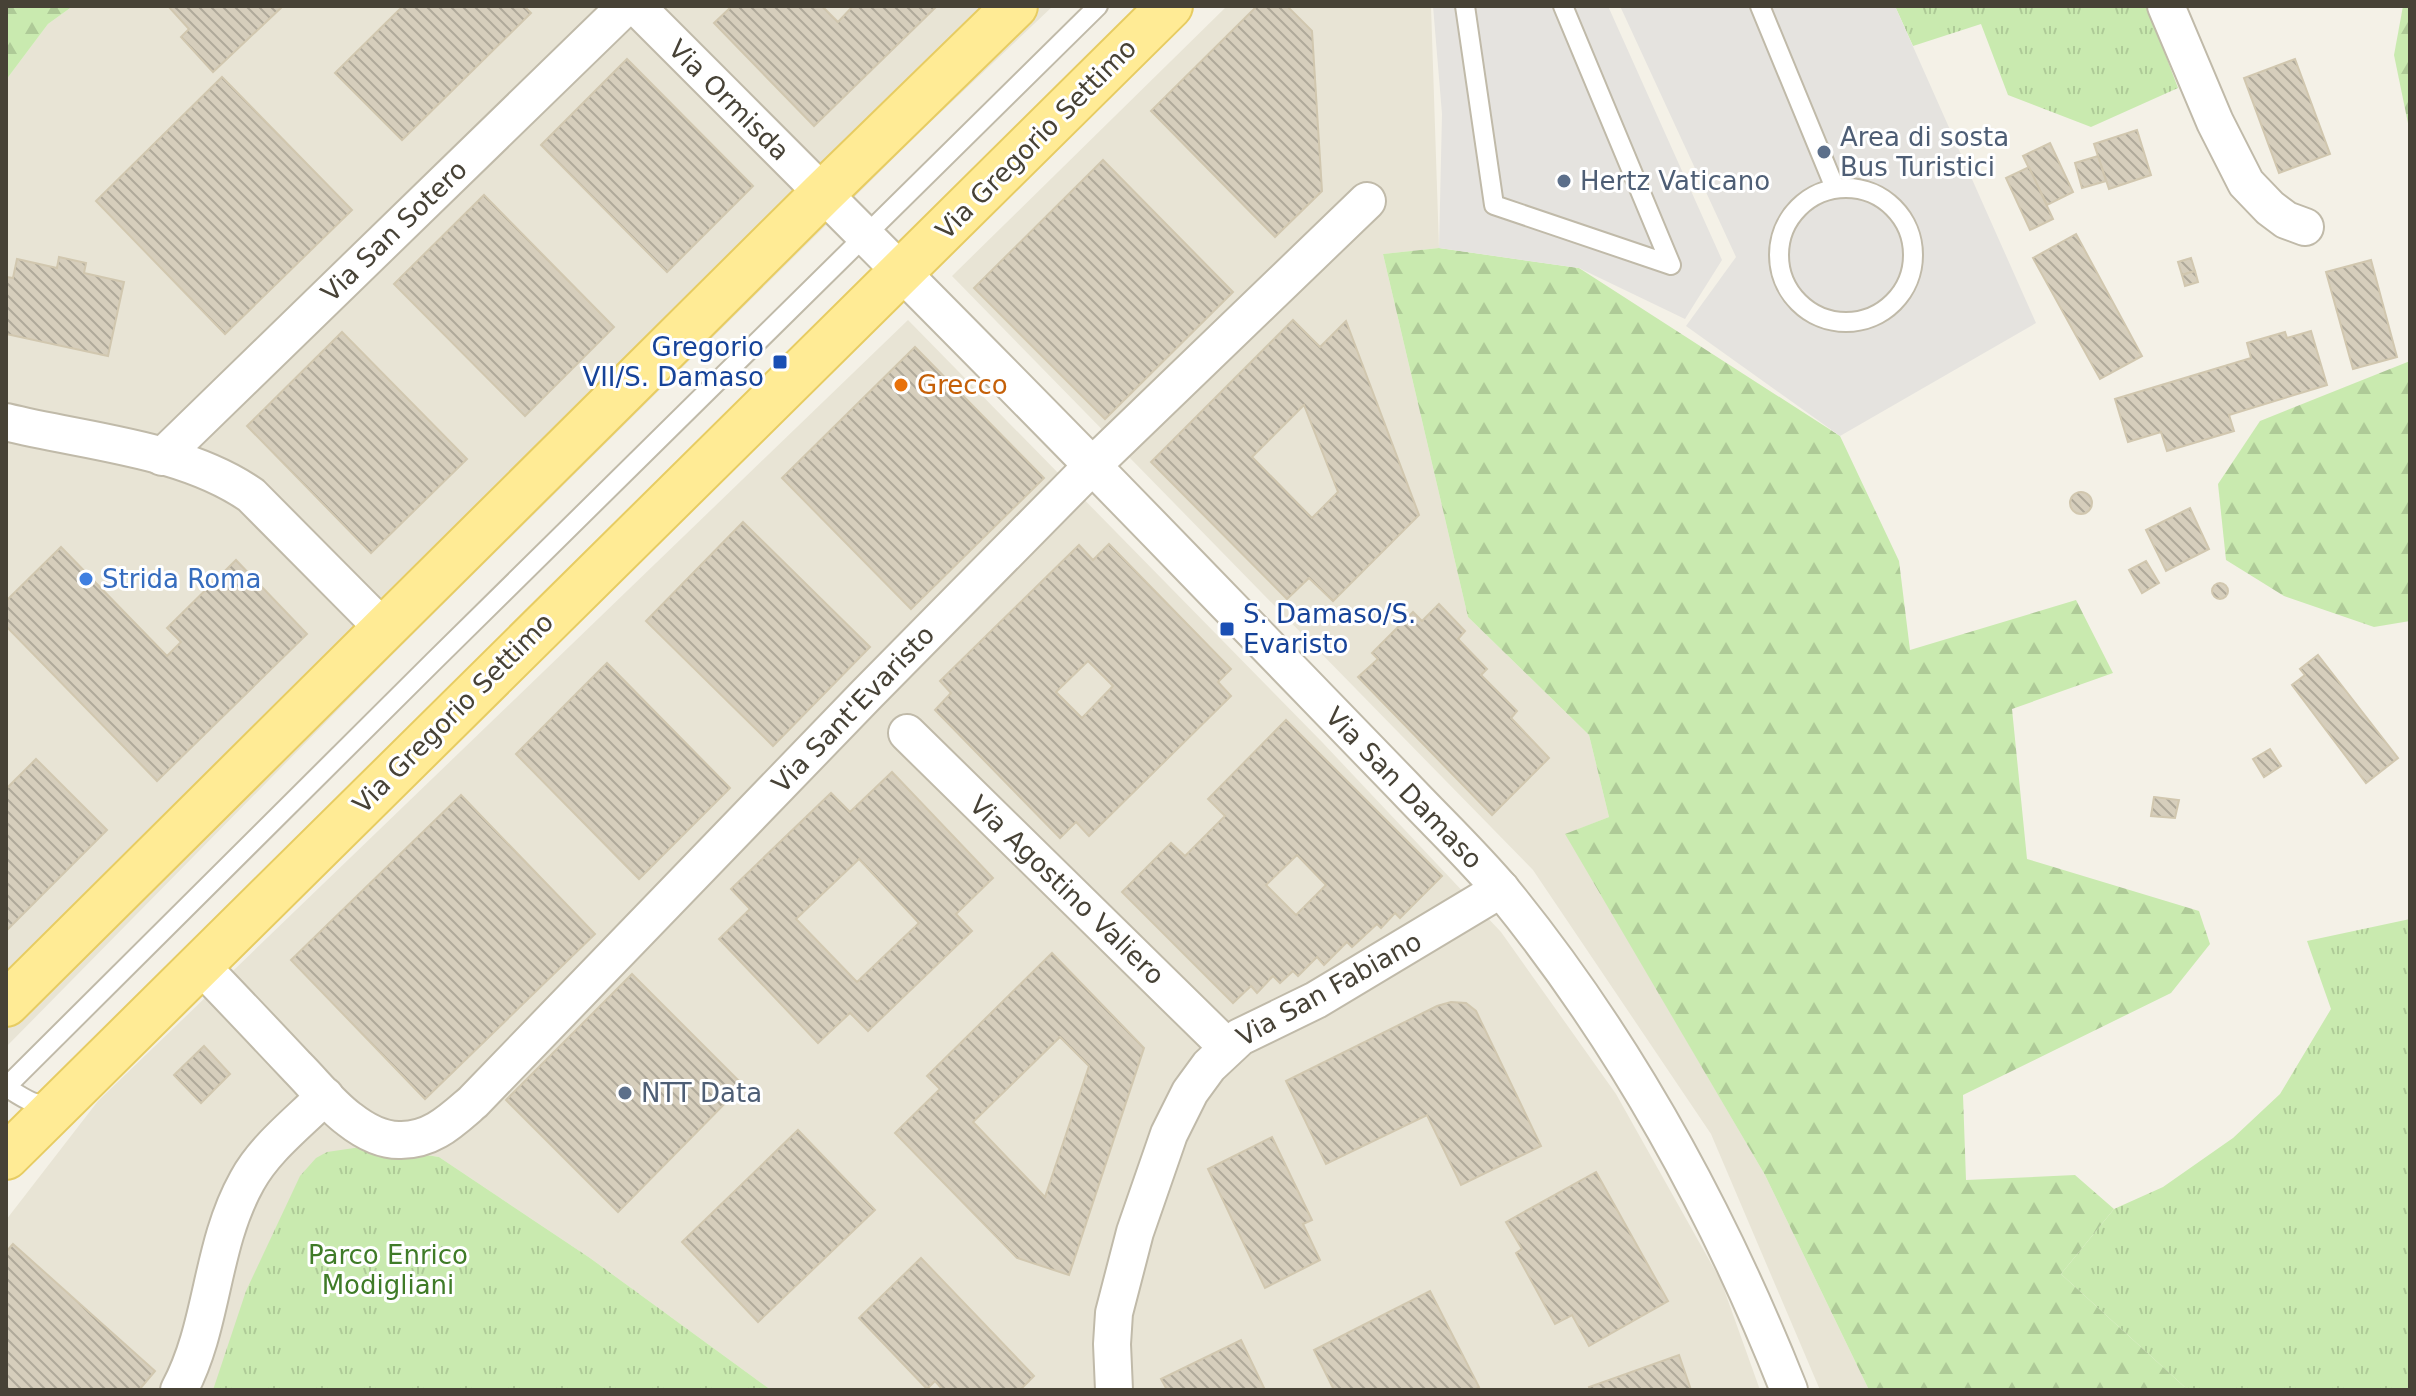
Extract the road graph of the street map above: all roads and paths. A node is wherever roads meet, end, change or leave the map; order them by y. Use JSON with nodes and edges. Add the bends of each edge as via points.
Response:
{"nodes":[{"id":1,"x":626,"y":6,"type":"edge"},
{"id":2,"x":636,"y":6,"type":"edge"},
{"id":3,"x":1015,"y":6,"type":"edge"},
{"id":4,"x":1098,"y":6,"type":"edge"},
{"id":5,"x":1170,"y":6,"type":"edge"},
{"id":6,"x":1465,"y":6,"type":"edge"},
{"id":7,"x":1563,"y":6,"type":"edge"},
{"id":8,"x":1760,"y":6,"type":"edge"},
{"id":9,"x":2166,"y":6,"type":"edge"},
{"id":10,"x":1835,"y":188,"type":"junction"},
{"id":11,"x":823,"y":193,"type":"junction"},
{"id":12,"x":1367,"y":201,"type":"dead end"},
{"id":13,"x":2305,"y":227,"type":"dead end"},
{"id":14,"x":865,"y":234,"type":"junction"},
{"id":15,"x":903,"y":272,"type":"junction"},
{"id":16,"x":6,"y":422,"type":"edge"},
{"id":17,"x":162,"y":457,"type":"junction"},
{"id":18,"x":1093,"y":465,"type":"junction"},
{"id":19,"x":384,"y":629,"type":"junction"},
{"id":20,"x":907,"y":733,"type":"dead end"},
{"id":21,"x":1501,"y":889,"type":"junction"},
{"id":22,"x":200,"y":965,"type":"junction"},
{"id":23,"x":6,"y":1004,"type":"edge"},
{"id":24,"x":1227,"y":1047,"type":"junction"},
{"id":25,"x":6,"y":1087,"type":"edge"},
{"id":26,"x":325,"y":1096,"type":"junction"},
{"id":27,"x":57,"y":1106,"type":"junction"},
{"id":28,"x":6,"y":1157,"type":"edge"},
{"id":29,"x":179,"y":1390,"type":"edge"},
{"id":30,"x":1114,"y":1390,"type":"edge"},
{"id":31,"x":1789,"y":1390,"type":"edge"}],
"edges":[{"from":1,"to":17,"type":"street","name":"Via San Sotero"},
{"from":2,"to":11,"type":"street","name":"Via Ormisda"},
{"from":3,"to":11,"type":"main road"},
{"from":4,"to":14,"type":"lane","name":"Via Gregorio Settimo"},
{"from":5,"to":15,"type":"main road","name":"Via Gregorio Settimo"},
{"from":6,"to":7,"type":"lane","via":[[1494,205],[1671,265]]},
{"from":8,"to":10,"type":"lane"},
{"from":9,"to":13,"type":"street","via":[[2246,183],[2278,214]]},
{"from":10,"to":10,"type":"lane","via":[[1795,210],[1783,229],[1780,274],[1806,311],[1826,321],[1849,323],[1870,319],[1904,291],[1913,248],[1895,209],[1857,188]]},
{"from":11,"to":14,"type":"street"},
{"from":11,"to":19,"type":"main road"},
{"from":12,"to":18,"type":"street","name":"Via Sant'Evaristo"},
{"from":14,"to":15,"type":"street"},
{"from":14,"to":25,"type":"lane","name":"Via Gregorio Settimo"},
{"from":15,"to":18,"type":"street","name":"Via San Damaso"},
{"from":15,"to":22,"type":"main road","name":"Via Gregorio Settimo"},
{"from":16,"to":17,"type":"street"},
{"from":17,"to":19,"type":"street","via":[[211,473],[251,495]]},
{"from":18,"to":21,"type":"street","name":"Via San Damaso"},
{"from":18,"to":26,"type":"street","name":"Via Sant'Evaristo","via":[[444,1127],[418,1138],[374,1135]]},
{"from":19,"to":23,"type":"main road"},
{"from":20,"to":24,"type":"street","name":"Via Agostino Valiero"},
{"from":21,"to":24,"type":"street","name":"Via San Fabiano"},
{"from":21,"to":31,"type":"street","name":"Via San Damaso","via":[[1593,1013],[1668,1130]]},
{"from":22,"to":26,"type":"street","name":"Via Sant'Evaristo"},
{"from":22,"to":27,"type":"main road","name":"Via Gregorio Settimo"},
{"from":24,"to":30,"type":"street","name":"Via San Fabiano","via":[[1178,1113],[1135,1232],[1114,1313]]},
{"from":25,"to":27,"type":"lane","via":[[30,1103]]},
{"from":26,"to":29,"type":"street","via":[[262,1158],[246,1182],[217,1259],[200,1340]]},
{"from":27,"to":28,"type":"main road","name":"Via Gregorio Settimo"}]}
